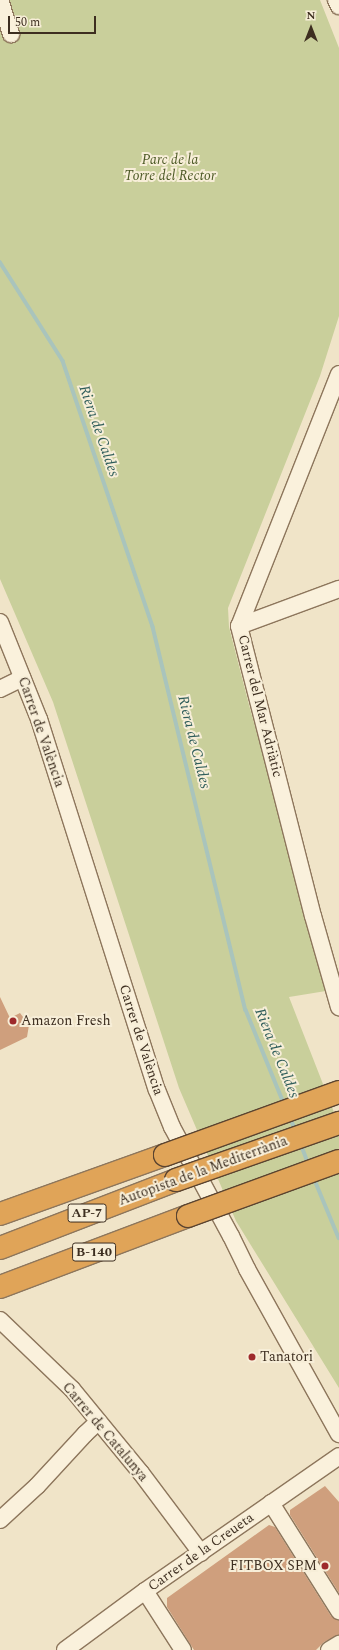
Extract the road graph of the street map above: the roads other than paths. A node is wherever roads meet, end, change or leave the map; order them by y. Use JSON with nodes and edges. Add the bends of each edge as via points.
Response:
{"nodes":[{"id":1,"x":0,"y":0,"type":"edge"},
{"id":2,"x":336,"y":0,"type":"edge"},
{"id":3,"x":339,"y":6,"type":"edge"},
{"id":4,"x":11,"y":34,"type":"dead end"},
{"id":5,"x":339,"y":374,"type":"edge"},
{"id":6,"x":339,"y":590,"type":"edge"},
{"id":7,"x":0,"y":622,"type":"edge"},
{"id":8,"x":239,"y":626,"type":"junction"},
{"id":9,"x":23,"y":678,"type":"junction"},
{"id":10,"x":0,"y":689,"type":"edge"},
{"id":11,"x":335,"y":977,"type":"edge"},
{"id":12,"x":339,"y":1008,"type":"edge"},
{"id":13,"x":339,"y":1092,"type":"edge"},
{"id":14,"x":339,"y":1123,"type":"edge"},
{"id":15,"x":339,"y":1161,"type":"edge"},
{"id":16,"x":0,"y":1214,"type":"edge"},
{"id":17,"x":0,"y":1248,"type":"edge"},
{"id":18,"x":0,"y":1287,"type":"edge"},
{"id":19,"x":0,"y":1320,"type":"edge"},
{"id":20,"x":98,"y":1422,"type":"junction"},
{"id":21,"x":339,"y":1434,"type":"edge"},
{"id":22,"x":339,"y":1456,"type":"edge"},
{"id":23,"x":271,"y":1504,"type":"junction"},
{"id":24,"x":0,"y":1520,"type":"edge"},
{"id":25,"x":200,"y":1553,"type":"junction"},
{"id":26,"x":145,"y":1591,"type":"junction"},
{"id":27,"x":339,"y":1611,"type":"edge"},
{"id":28,"x":339,"y":1644,"type":"edge"},
{"id":29,"x":65,"y":1650,"type":"edge"},
{"id":30,"x":183,"y":1650,"type":"edge"},
{"id":31,"x":329,"y":1650,"type":"edge"}],
"edges":[{"from":1,"to":4,"type":"street"},
{"from":2,"to":3,"type":"street"},
{"from":5,"to":8,"type":"street","name":"Carrer del Mar Adriàtic"},
{"from":6,"to":8,"type":"street"},
{"from":7,"to":9,"type":"street","name":"Carrer de València"},
{"from":8,"to":11,"type":"street","name":"Carrer del Mar Adriàtic","via":[[311,909]]},
{"from":9,"to":10,"type":"street"},
{"from":9,"to":21,"type":"street","name":"Carrer de València","via":[[40,719],[157,1090],[172,1127]]},
{"from":11,"to":12,"type":"street","name":"Carrer del Mar Adriàtic"},
{"from":13,"to":16,"type":"highway","name":"Autopista de la Mediterrània","number":"AP-7","bridge":true},
{"from":14,"to":17,"type":"highway","name":"Autopista de la Mediterrània","number":"AP-7","bridge":true,"via":[[176,1180]]},
{"from":15,"to":18,"type":"highway","number":"B-140","bridge":true},
{"from":19,"to":20,"type":"street","name":"Carrer de Catalunya","via":[[72,1389]]},
{"from":20,"to":24,"type":"street","via":[[37,1486]]},
{"from":20,"to":25,"type":"street","name":"Carrer de Catalunya","via":[[141,1473]]},
{"from":22,"to":23,"type":"street","name":"Carrer de la Creueta"},
{"from":23,"to":25,"type":"street","name":"Carrer de la Creueta"},
{"from":23,"to":27,"type":"street"},
{"from":25,"to":26,"type":"street","name":"Carrer de la Creueta"},
{"from":26,"to":29,"type":"street","name":"Carrer de la Creueta"},
{"from":26,"to":30,"type":"street"},
{"from":28,"to":31,"type":"street"}]}
